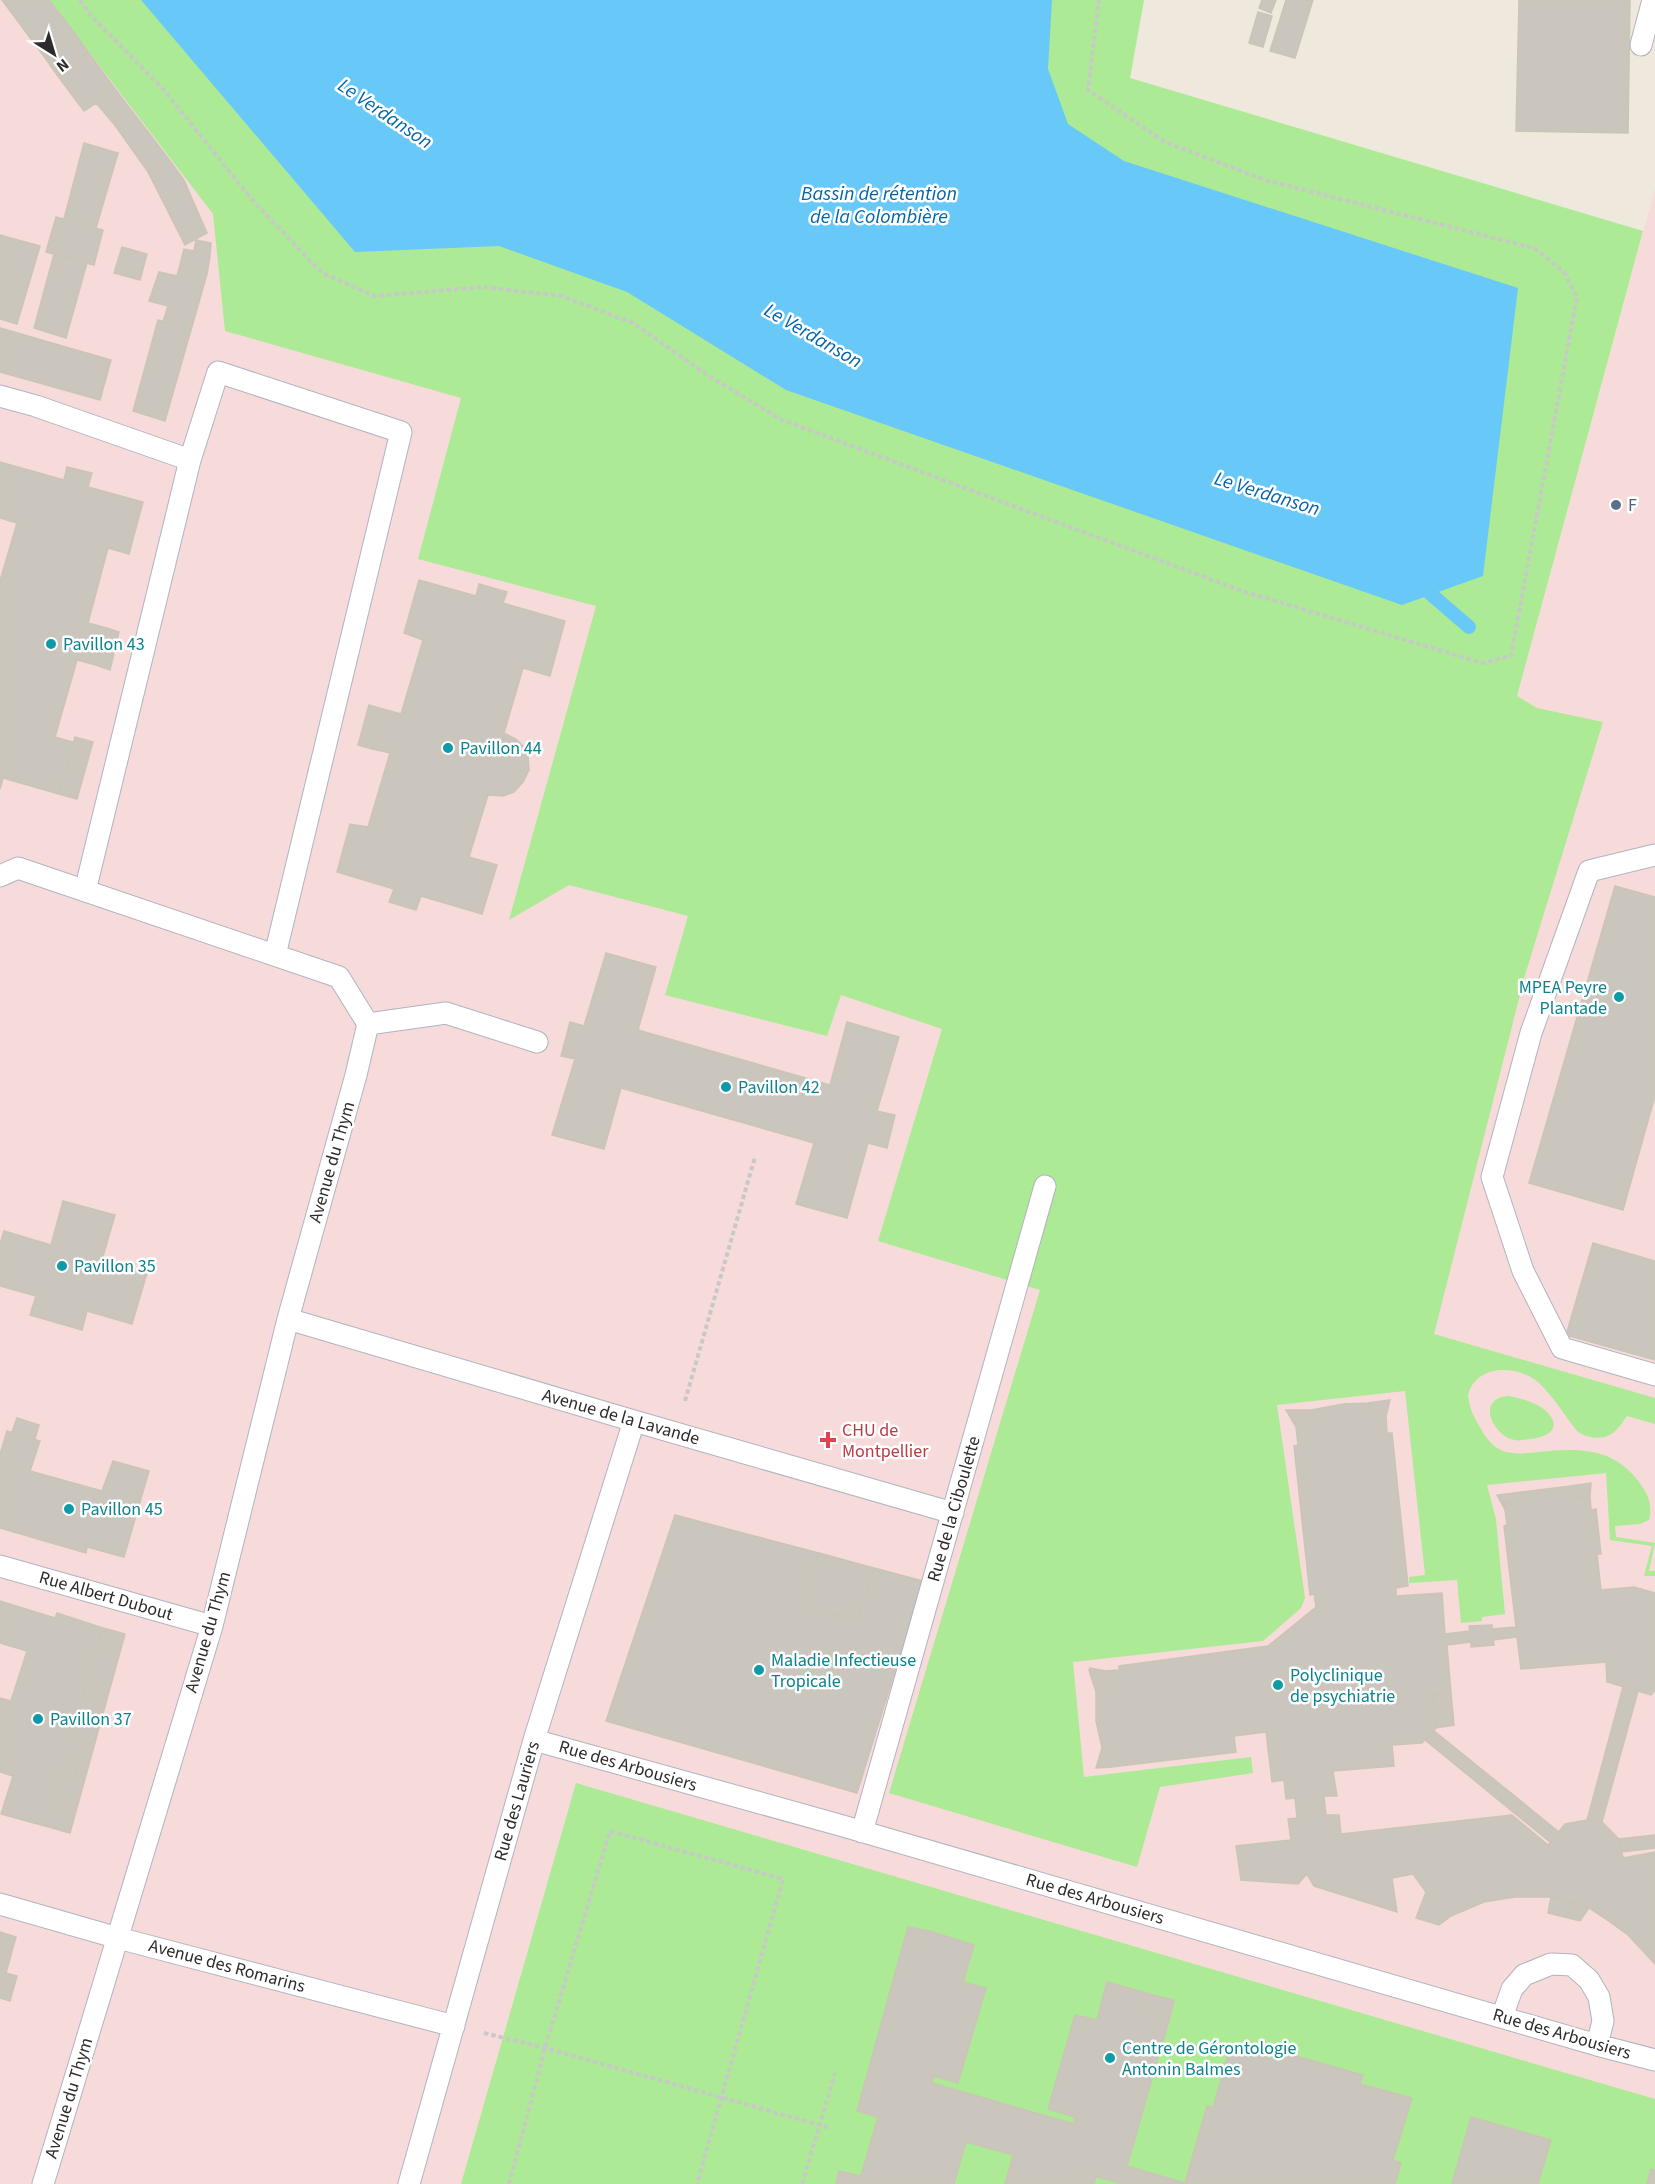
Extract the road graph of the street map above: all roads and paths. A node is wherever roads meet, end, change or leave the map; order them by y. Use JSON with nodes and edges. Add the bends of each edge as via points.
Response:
{"nodes":[{"id":1,"x":80,"y":0,"type":"edge"},
{"id":2,"x":1099,"y":0,"type":"edge"},
{"id":3,"x":1653,"y":0,"type":"edge"},
{"id":4,"x":1641,"y":45,"type":"dead end"},
{"id":5,"x":0,"y":396,"type":"edge"},
{"id":6,"x":190,"y":460,"type":"junction"},
{"id":7,"x":1655,"y":855,"type":"edge"},
{"id":8,"x":0,"y":876,"type":"edge"},
{"id":9,"x":85,"y":891,"type":"junction"},
{"id":10,"x":275,"y":955,"type":"junction"},
{"id":11,"x":368,"y":1024,"type":"junction"},
{"id":12,"x":537,"y":1042,"type":"dead end"},
{"id":13,"x":755,"y":1157,"type":"dead end"},
{"id":14,"x":1045,"y":1186,"type":"dead end"},
{"id":15,"x":288,"y":1319,"type":"junction"},
{"id":16,"x":1655,"y":1375,"type":"edge"},
{"id":17,"x":634,"y":1421,"type":"junction"},
{"id":18,"x":676,"y":1433,"type":"junction"},
{"id":19,"x":953,"y":1513,"type":"junction"},
{"id":20,"x":0,"y":1566,"type":"edge"},
{"id":21,"x":212,"y":1626,"type":"junction"},
{"id":22,"x":534,"y":1740,"type":"junction"},
{"id":23,"x":862,"y":1832,"type":"junction"},
{"id":24,"x":0,"y":1904,"type":"edge"},
{"id":25,"x":118,"y":1938,"type":"junction"},
{"id":26,"x":1502,"y":2017,"type":"junction"},
{"id":27,"x":454,"y":2026,"type":"junction"},
{"id":28,"x":1597,"y":2045,"type":"junction"},
{"id":29,"x":545,"y":2048,"type":"junction"},
{"id":30,"x":1655,"y":2060,"type":"edge"},
{"id":31,"x":835,"y":2073,"type":"dead end"},
{"id":32,"x":722,"y":2098,"type":"junction"},
{"id":33,"x":818,"y":2126,"type":"junction"},
{"id":34,"x":830,"y":2128,"type":"dead end"},
{"id":35,"x":43,"y":2184,"type":"edge"},
{"id":36,"x":409,"y":2184,"type":"edge"},
{"id":37,"x":509,"y":2184,"type":"edge"},
{"id":38,"x":697,"y":2184,"type":"edge"},
{"id":39,"x":802,"y":2184,"type":"edge"}],
"edges":[{"from":1,"to":2,"type":"path","via":[[163,89],[254,202],[322,273],[375,296],[484,287],[561,296],[633,323],[782,420],[862,451],[1242,591],[1482,663],[1511,656],[1576,297],[1564,272],[1534,248],[1265,180],[1165,142],[1088,90]]},
{"from":3,"to":4,"type":"lane"},
{"from":5,"to":6,"type":"lane"},
{"from":6,"to":9,"type":"lane"},
{"from":6,"to":10,"type":"lane","via":[[218,372],[401,432]]},
{"from":7,"to":16,"type":"lane","via":[[1589,871],[1531,1033],[1492,1177],[1523,1271],[1562,1348]]},
{"from":8,"to":9,"type":"lane","via":[[18,868]]},
{"from":9,"to":10,"type":"lane"},
{"from":10,"to":11,"type":"lane","via":[[339,977]]},
{"from":11,"to":12,"type":"lane","via":[[446,1013]]},
{"from":11,"to":15,"type":"lane","name":"Avenue du Thym"},
{"from":13,"to":18,"type":"path"},
{"from":14,"to":19,"type":"lane","name":"Rue de la Ciboulette"},
{"from":15,"to":17,"type":"lane","name":"Avenue de la Lavande"},
{"from":15,"to":21,"type":"lane","name":"Avenue du Thym"},
{"from":17,"to":18,"type":"lane","name":"Avenue de la Lavande"},
{"from":17,"to":22,"type":"lane","name":"Rue des Lauriers"},
{"from":18,"to":19,"type":"lane","name":"Avenue de la Lavande"},
{"from":19,"to":23,"type":"lane","name":"Rue de la Ciboulette"},
{"from":20,"to":21,"type":"lane","name":"Rue Albert Dubout"},
{"from":21,"to":25,"type":"lane","name":"Avenue du Thym"},
{"from":22,"to":23,"type":"lane","name":"Rue des Arbousiers"},
{"from":22,"to":27,"type":"lane","name":"Rue des Lauriers"},
{"from":23,"to":26,"type":"lane","name":"Rue des Arbousiers"},
{"from":24,"to":25,"type":"lane","name":"Avenue des Romarins"},
{"from":25,"to":27,"type":"lane","name":"Avenue des Romarins"},
{"from":25,"to":35,"type":"lane","name":"Avenue du Thym"},
{"from":26,"to":28,"type":"lane","name":"Rue des Arbousiers"},
{"from":26,"to":28,"type":"lane","via":[[1512,1989],[1524,1976],[1551,1964],[1572,1965],[1599,1996],[1602,2021]]},
{"from":27,"to":29,"type":"path"},
{"from":27,"to":36,"type":"lane","name":"Rue des Lauriers"},
{"from":28,"to":30,"type":"lane","name":"Rue des Arbousiers"},
{"from":29,"to":32,"type":"path"},
{"from":29,"to":32,"type":"path","via":[[610,1832],[783,1879]]},
{"from":29,"to":37,"type":"path"},
{"from":31,"to":33,"type":"path"},
{"from":32,"to":33,"type":"path"},
{"from":32,"to":38,"type":"path"},
{"from":33,"to":34,"type":"path"},
{"from":33,"to":39,"type":"path"}]}
